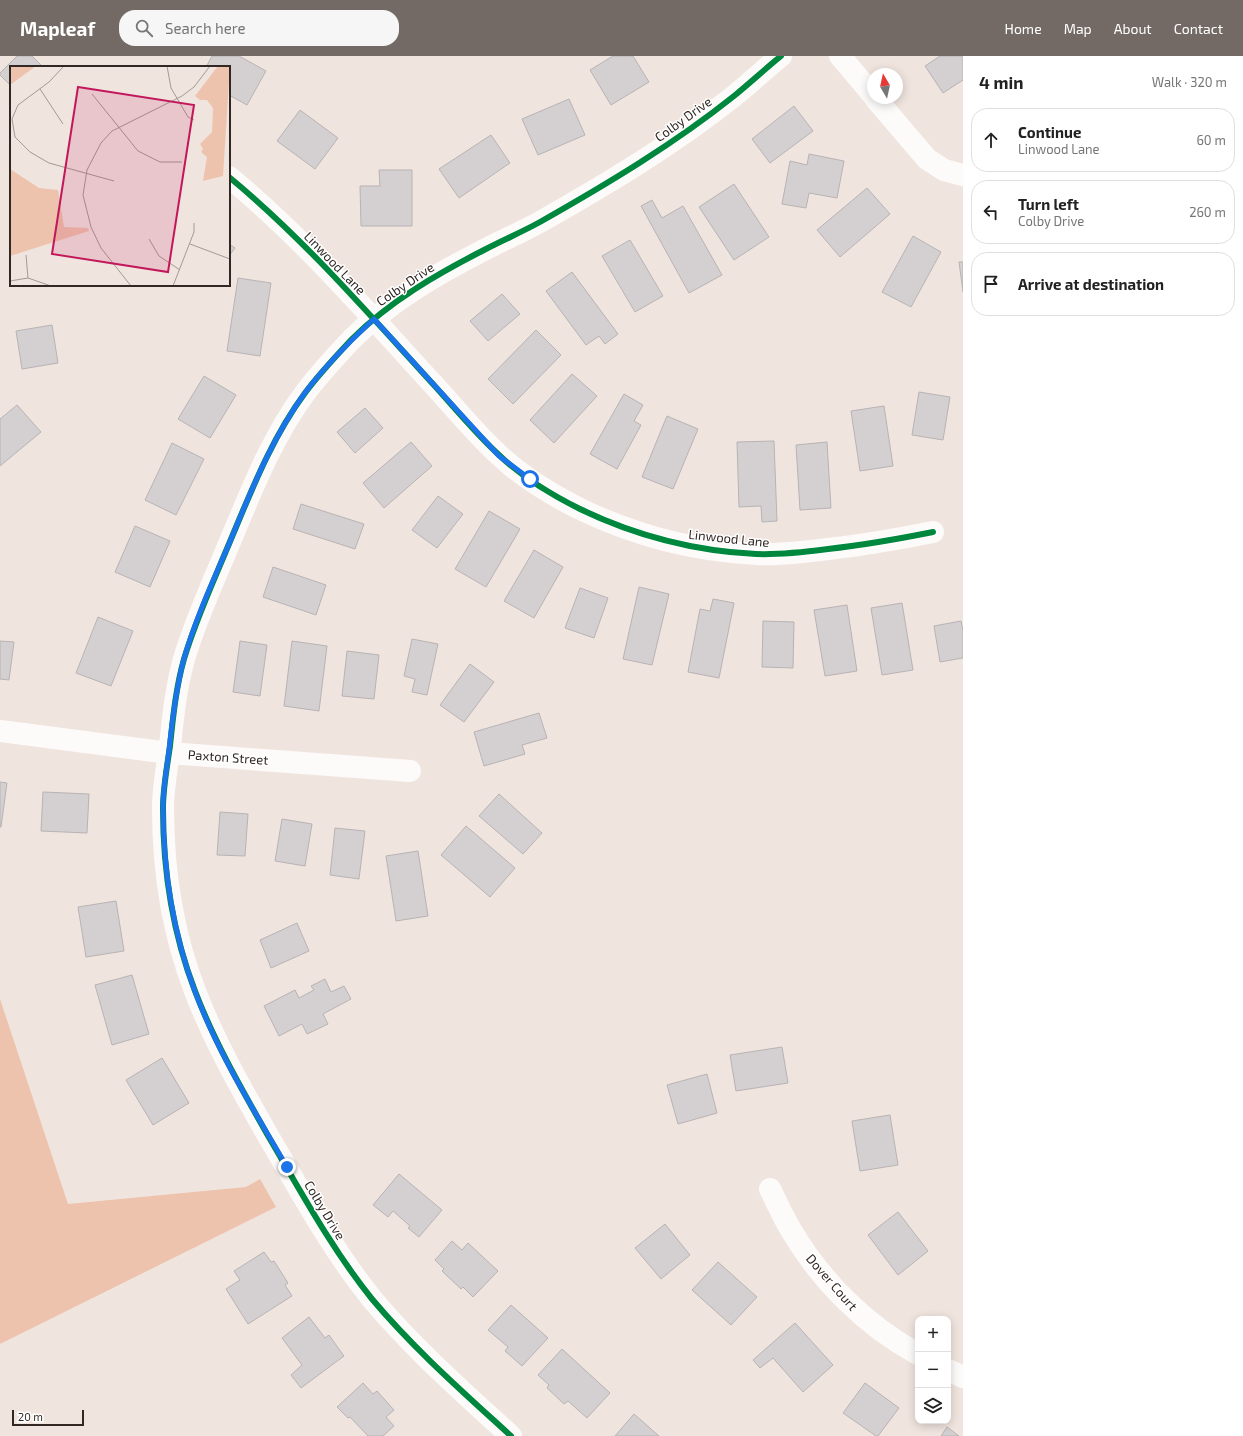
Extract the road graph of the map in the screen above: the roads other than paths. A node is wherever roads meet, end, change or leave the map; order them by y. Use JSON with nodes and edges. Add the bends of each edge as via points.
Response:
{"nodes":[{"id":1,"x":781,"y":56,"type":"edge"},
{"id":2,"x":840,"y":56,"type":"edge"},
{"id":3,"x":867,"y":88,"type":"edge"},
{"id":4,"x":880,"y":104,"type":"edge"},
{"id":5,"x":963,"y":175,"type":"edge"},
{"id":6,"x":230,"y":178,"type":"edge"},
{"id":7,"x":374,"y":319,"type":"junction"},
{"id":8,"x":933,"y":532,"type":"dead end"},
{"id":9,"x":0,"y":731,"type":"edge"},
{"id":10,"x":169,"y":753,"type":"junction"},
{"id":11,"x":410,"y":771,"type":"dead end"},
{"id":12,"x":770,"y":1189,"type":"dead end"},
{"id":13,"x":915,"y":1352,"type":"edge"},
{"id":14,"x":951,"y":1371,"type":"edge"},
{"id":15,"x":963,"y":1377,"type":"edge"},
{"id":16,"x":511,"y":1436,"type":"edge"}],
"edges":[{"from":1,"to":7,"type":"street","name":"Colby Drive","via":[[731,98],[665,146],[536,224],[437,276],[401,298]]},
{"from":2,"to":3,"type":"street"},
{"from":4,"to":5,"type":"street","via":[[927,159],[944,170]]},
{"from":6,"to":7,"type":"street","name":"Linwood Lane","via":[[305,247]]},
{"from":7,"to":8,"type":"street","name":"Linwood Lane","via":[[499,456],[556,496],[606,522],[652,538],[699,548],[757,554],[875,544]]},
{"from":7,"to":10,"type":"street","name":"Colby Drive","via":[[326,367],[304,395],[284,426],[256,480],[187,648],[173,712]]},
{"from":9,"to":10,"type":"street","name":"Paxton Street"},
{"from":10,"to":11,"type":"street","name":"Paxton Street"},
{"from":10,"to":16,"type":"street","name":"Colby Drive","via":[[163,804],[168,878],[183,956],[213,1035],[320,1225],[370,1296],[445,1376]]},
{"from":12,"to":13,"type":"street","name":"Dover Court","via":[[791,1230],[811,1261],[841,1296],[868,1321]]},
{"from":14,"to":15,"type":"street"}]}
